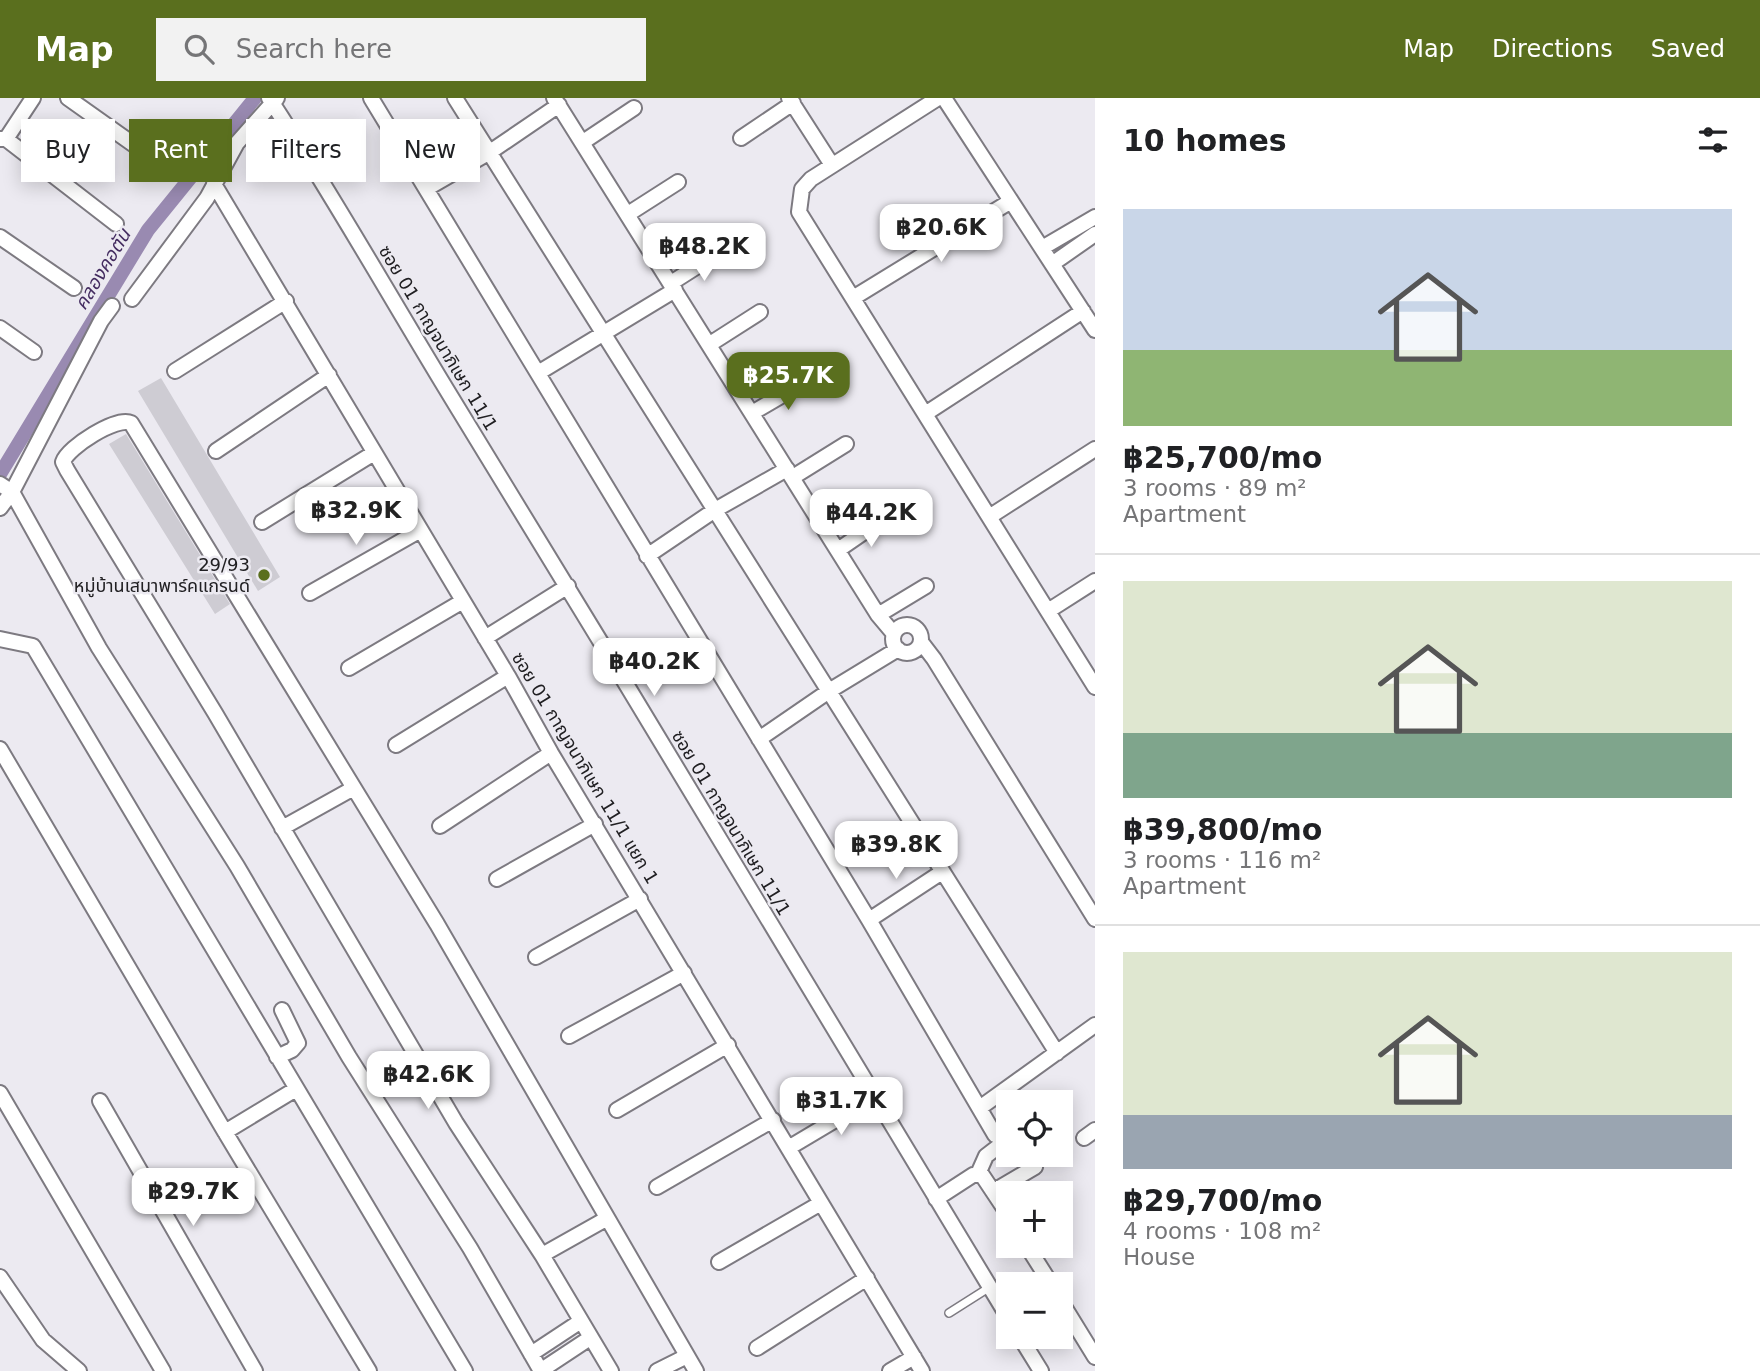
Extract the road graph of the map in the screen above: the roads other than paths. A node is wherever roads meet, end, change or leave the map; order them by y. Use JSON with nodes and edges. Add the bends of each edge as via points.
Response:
{"nodes":[{"id":1,"x":33,"y":98,"type":"edge"},
{"id":2,"x":68,"y":98,"type":"edge"},
{"id":3,"x":371,"y":98,"type":"edge"},
{"id":4,"x":455,"y":98,"type":"edge"},
{"id":5,"x":938,"y":98,"type":"edge"},
{"id":6,"x":944,"y":98,"type":"edge"},
{"id":7,"x":273,"y":100,"type":"edge"},
{"id":8,"x":791,"y":101,"type":"edge"},
{"id":9,"x":556,"y":102,"type":"edge"},
{"id":10,"x":634,"y":108,"type":"dead end"},
{"id":11,"x":741,"y":138,"type":"dead end"},
{"id":12,"x":3,"y":139,"type":"edge"},
{"id":13,"x":129,"y":141,"type":"edge"},
{"id":14,"x":583,"y":142,"type":"junction"},
{"id":15,"x":489,"y":152,"type":"junction"},
{"id":16,"x":832,"y":165,"type":"junction"},
{"id":17,"x":678,"y":182,"type":"dead end"},
{"id":18,"x":214,"y":184,"type":"junction"},
{"id":19,"x":426,"y":189,"type":"junction"},
{"id":20,"x":1010,"y":201,"type":"junction"},
{"id":21,"x":628,"y":214,"type":"junction"},
{"id":22,"x":1095,"y":217,"type":"edge"},
{"id":23,"x":116,"y":224,"type":"dead end"},
{"id":24,"x":1095,"y":234,"type":"edge"},
{"id":25,"x":0,"y":237,"type":"edge"},
{"id":26,"x":1042,"y":248,"type":"junction"},
{"id":27,"x":718,"y":253,"type":"dead end"},
{"id":28,"x":1052,"y":264,"type":"junction"},
{"id":29,"x":673,"y":286,"type":"junction"},
{"id":30,"x":74,"y":288,"type":"dead end"},
{"id":31,"x":853,"y":298,"type":"junction"},
{"id":32,"x":132,"y":299,"type":"dead end"},
{"id":33,"x":286,"y":301,"type":"junction"},
{"id":34,"x":112,"y":306,"type":"dead end"},
{"id":35,"x":760,"y":312,"type":"dead end"},
{"id":36,"x":1083,"y":312,"type":"junction"},
{"id":37,"x":0,"y":328,"type":"edge"},
{"id":38,"x":1095,"y":330,"type":"edge"},
{"id":39,"x":604,"y":334,"type":"junction"},
{"id":40,"x":710,"y":344,"type":"junction"},
{"id":41,"x":34,"y":352,"type":"dead end"},
{"id":42,"x":175,"y":372,"type":"dead end"},
{"id":43,"x":538,"y":373,"type":"junction"},
{"id":44,"x":329,"y":374,"type":"junction"},
{"id":45,"x":805,"y":382,"type":"dead end"},
{"id":46,"x":752,"y":413,"type":"junction"},
{"id":47,"x":925,"y":414,"type":"junction"},
{"id":48,"x":846,"y":443,"type":"dead end"},
{"id":49,"x":1095,"y":449,"type":"edge"},
{"id":50,"x":216,"y":451,"type":"dead end"},
{"id":51,"x":374,"y":453,"type":"junction"},
{"id":52,"x":790,"y":473,"type":"junction"},
{"id":53,"x":5,"y":488,"type":"edge"},
{"id":54,"x":0,"y":508,"type":"edge"},
{"id":55,"x":715,"y":510,"type":"junction"},
{"id":56,"x":989,"y":517,"type":"junction"},
{"id":57,"x":883,"y":519,"type":"dead end"},
{"id":58,"x":262,"y":522,"type":"dead end"},
{"id":59,"x":419,"y":531,"type":"junction"},
{"id":60,"x":838,"y":550,"type":"junction"},
{"id":61,"x":647,"y":556,"type":"junction"},
{"id":62,"x":1095,"y":581,"type":"edge"},
{"id":63,"x":568,"y":586,"type":"junction"},
{"id":64,"x":926,"y":586,"type":"dead end"},
{"id":65,"x":310,"y":593,"type":"dead end"},
{"id":66,"x":463,"y":601,"type":"junction"},
{"id":67,"x":1048,"y":611,"type":"junction"},
{"id":68,"x":878,"y":615,"type":"junction"},
{"id":69,"x":485,"y":638,"type":"junction"},
{"id":70,"x":0,"y":639,"type":"edge"},
{"id":71,"x":896,"y":642,"type":"junction"},
{"id":72,"x":921,"y":642,"type":"junction"},
{"id":73,"x":349,"y":668,"type":"dead end"},
{"id":74,"x":508,"y":676,"type":"junction"},
{"id":75,"x":1095,"y":687,"type":"edge"},
{"id":76,"x":829,"y":691,"type":"junction"},
{"id":77,"x":759,"y":739,"type":"junction"},
{"id":78,"x":396,"y":745,"type":"dead end"},
{"id":79,"x":0,"y":749,"type":"edge"},
{"id":80,"x":551,"y":753,"type":"junction"},
{"id":81,"x":352,"y":789,"type":"junction"},
{"id":82,"x":595,"y":824,"type":"junction"},
{"id":83,"x":440,"y":826,"type":"dead end"},
{"id":84,"x":282,"y":828,"type":"junction"},
{"id":85,"x":943,"y":872,"type":"junction"},
{"id":86,"x":497,"y":879,"type":"dead end"},
{"id":87,"x":640,"y":899,"type":"junction"},
{"id":88,"x":1095,"y":919,"type":"edge"},
{"id":89,"x":869,"y":920,"type":"junction"},
{"id":90,"x":536,"y":957,"type":"dead end"},
{"id":91,"x":684,"y":973,"type":"junction"},
{"id":92,"x":282,"y":1010,"type":"dead end"},
{"id":93,"x":1095,"y":1025,"type":"edge"},
{"id":94,"x":569,"y":1036,"type":"dead end"},
{"id":95,"x":728,"y":1045,"type":"junction"},
{"id":96,"x":1056,"y":1053,"type":"junction"},
{"id":97,"x":277,"y":1057,"type":"junction"},
{"id":98,"x":296,"y":1089,"type":"junction"},
{"id":99,"x":0,"y":1093,"type":"edge"},
{"id":100,"x":874,"y":1097,"type":"junction"},
{"id":101,"x":100,"y":1101,"type":"dead end"},
{"id":102,"x":981,"y":1107,"type":"junction"},
{"id":103,"x":617,"y":1110,"type":"dead end"},
{"id":104,"x":773,"y":1120,"type":"junction"},
{"id":105,"x":996,"y":1130,"type":"edge"},
{"id":106,"x":225,"y":1132,"type":"junction"},
{"id":107,"x":996,"y":1143,"type":"edge"},
{"id":108,"x":790,"y":1147,"type":"junction"},
{"id":109,"x":1035,"y":1167,"type":"dead end"},
{"id":110,"x":978,"y":1174,"type":"junction"},
{"id":111,"x":657,"y":1187,"type":"dead end"},
{"id":112,"x":994,"y":1191,"type":"junction"},
{"id":113,"x":996,"y":1194,"type":"edge"},
{"id":114,"x":936,"y":1199,"type":"junction"},
{"id":115,"x":821,"y":1203,"type":"junction"},
{"id":116,"x":606,"y":1219,"type":"junction"},
{"id":117,"x":542,"y":1255,"type":"junction"},
{"id":118,"x":719,"y":1262,"type":"dead end"},
{"id":119,"x":0,"y":1277,"type":"edge"},
{"id":120,"x":867,"y":1278,"type":"junction"},
{"id":121,"x":990,"y":1287,"type":"junction"},
{"id":122,"x":996,"y":1297,"type":"edge"},
{"id":123,"x":949,"y":1313,"type":"dead end"},
{"id":124,"x":581,"y":1321,"type":"junction"},
{"id":125,"x":1073,"y":1321,"type":"edge"},
{"id":126,"x":590,"y":1338,"type":"junction"},
{"id":127,"x":757,"y":1348,"type":"dead end"},
{"id":128,"x":1027,"y":1349,"type":"edge"},
{"id":129,"x":531,"y":1354,"type":"junction"},
{"id":130,"x":687,"y":1356,"type":"junction"},
{"id":131,"x":914,"y":1357,"type":"junction"},
{"id":132,"x":1095,"y":1357,"type":"edge"},
{"id":133,"x":79,"y":1371,"type":"edge"},
{"id":134,"x":163,"y":1371,"type":"edge"},
{"id":135,"x":255,"y":1371,"type":"edge"},
{"id":136,"x":369,"y":1371,"type":"edge"},
{"id":137,"x":465,"y":1371,"type":"edge"},
{"id":138,"x":540,"y":1371,"type":"edge"},
{"id":139,"x":611,"y":1371,"type":"edge"},
{"id":140,"x":657,"y":1371,"type":"edge"},
{"id":141,"x":696,"y":1371,"type":"edge"},
{"id":142,"x":890,"y":1371,"type":"edge"},
{"id":143,"x":922,"y":1371,"type":"edge"},
{"id":144,"x":1041,"y":1371,"type":"edge"}],
"edges":[{"from":1,"to":12,"type":"street"},
{"from":2,"to":13,"type":"street"},
{"from":3,"to":19,"type":"street"},
{"from":4,"to":15,"type":"street"},
{"from":5,"to":16,"type":"street"},
{"from":6,"to":20,"type":"street"},
{"from":7,"to":18,"type":"street","via":[[237,143]]},
{"from":7,"to":63,"type":"street","name":"ซอย 01 กาญจนาภิเษก 11/1"},
{"from":8,"to":11,"type":"street"},
{"from":8,"to":16,"type":"street"},
{"from":9,"to":14,"type":"street"},
{"from":9,"to":15,"type":"street"},
{"from":10,"to":14,"type":"street"},
{"from":12,"to":23,"type":"street"},
{"from":14,"to":21,"type":"street"},
{"from":15,"to":19,"type":"street"},
{"from":15,"to":39,"type":"street"},
{"from":16,"to":31,"type":"street","via":[[802,190],[799,212]]},
{"from":17,"to":21,"type":"street"},
{"from":18,"to":32,"type":"street"},
{"from":18,"to":33,"type":"street","name":"ซอย 01 กาญจนาภิเษก 11/1 แยก 1"},
{"from":19,"to":43,"type":"street"},
{"from":20,"to":26,"type":"street"},
{"from":20,"to":31,"type":"street"},
{"from":21,"to":29,"type":"street"},
{"from":22,"to":26,"type":"street"},
{"from":24,"to":28,"type":"street"},
{"from":25,"to":30,"type":"street"},
{"from":26,"to":28,"type":"street"},
{"from":27,"to":29,"type":"street"},
{"from":28,"to":36,"type":"street"},
{"from":29,"to":39,"type":"street"},
{"from":29,"to":40,"type":"street"},
{"from":31,"to":47,"type":"street"},
{"from":33,"to":42,"type":"street"},
{"from":33,"to":44,"type":"street","name":"ซอย 01 กาญจนาภิเษก 11/1 แยก 1"},
{"from":34,"to":53,"type":"street"},
{"from":35,"to":40,"type":"street"},
{"from":36,"to":38,"type":"street"},
{"from":36,"to":47,"type":"street"},
{"from":37,"to":41,"type":"street"},
{"from":39,"to":43,"type":"street"},
{"from":39,"to":55,"type":"street"},
{"from":40,"to":46,"type":"street"},
{"from":43,"to":61,"type":"street"},
{"from":44,"to":50,"type":"street"},
{"from":44,"to":51,"type":"street","name":"ซอย 01 กาญจนาภิเษก 11/1 แยก 1"},
{"from":45,"to":46,"type":"street"},
{"from":46,"to":52,"type":"street"},
{"from":47,"to":56,"type":"street"},
{"from":48,"to":52,"type":"street"},
{"from":49,"to":56,"type":"street"},
{"from":51,"to":58,"type":"street"},
{"from":51,"to":59,"type":"street","name":"ซอย 01 กาญจนาภิเษก 11/1 แยก 1"},
{"from":52,"to":55,"type":"street"},
{"from":52,"to":60,"type":"street"},
{"from":53,"to":54,"type":"street"},
{"from":53,"to":129,"type":"street"},
{"from":55,"to":61,"type":"street"},
{"from":55,"to":76,"type":"street"},
{"from":56,"to":67,"type":"street"},
{"from":57,"to":60,"type":"street"},
{"from":59,"to":65,"type":"street"},
{"from":59,"to":66,"type":"street","name":"ซอย 01 กาญจนาภิเษก 11/1 แยก 1"},
{"from":60,"to":68,"type":"street"},
{"from":61,"to":77,"type":"street"},
{"from":62,"to":67,"type":"street"},
{"from":63,"to":69,"type":"street"},
{"from":63,"to":100,"type":"street","name":"ซอย 01 กาญจนาภิเษก 11/1"},
{"from":64,"to":68,"type":"street"},
{"from":66,"to":69,"type":"street","name":"ซอย 01 กาญจนาภิเษก 11/1 แยก 1"},
{"from":66,"to":73,"type":"street"},
{"from":67,"to":75,"type":"street"},
{"from":68,"to":71,"type":"street"},
{"from":69,"to":74,"type":"street","name":"ซอย 01 กาญจนาภิเษก 11/1 แยก 1"},
{"from":70,"to":97,"type":"street","via":[[33,646]]},
{"from":71,"to":72,"type":"street","via":[[908,652]]},
{"from":71,"to":72,"type":"street","via":[[902,626],[914,626]]},
{"from":71,"to":76,"type":"street"},
{"from":72,"to":88,"type":"street"},
{"from":74,"to":78,"type":"street"},
{"from":74,"to":80,"type":"street","name":"ซอย 01 กาญจนาภิเษก 11/1 แยก 1"},
{"from":76,"to":77,"type":"street"},
{"from":76,"to":85,"type":"street"},
{"from":77,"to":89,"type":"street"},
{"from":79,"to":106,"type":"street"},
{"from":80,"to":82,"type":"street","name":"ซอย 01 กาญจนาภิเษก 11/1 แยก 1"},
{"from":80,"to":83,"type":"street"},
{"from":81,"to":84,"type":"street"},
{"from":81,"to":84,"type":"street","via":[[131,423],[119,422],[89,438],[63,462]]},
{"from":81,"to":116,"type":"street","via":[[437,924]]},
{"from":82,"to":86,"type":"street"},
{"from":82,"to":87,"type":"street","name":"ซอย 01 กาญจนาภิเษก 11/1 แยก 1"},
{"from":84,"to":117,"type":"street","via":[[456,1123]]},
{"from":85,"to":89,"type":"street"},
{"from":85,"to":96,"type":"street"},
{"from":87,"to":90,"type":"street"},
{"from":87,"to":91,"type":"street","name":"ซอย 01 กาญจนาภิเษก 11/1 แยก 1"},
{"from":89,"to":102,"type":"street"},
{"from":91,"to":94,"type":"street"},
{"from":91,"to":95,"type":"street","name":"ซอย 01 กาญจนาภิเษก 11/1 แยก 1"},
{"from":92,"to":97,"type":"street","via":[[298,1043]]},
{"from":93,"to":96,"type":"street"},
{"from":95,"to":103,"type":"street"},
{"from":95,"to":104,"type":"street","name":"ซอย 01 กาญจนาภิเษก 11/1 แยก 1"},
{"from":96,"to":102,"type":"street"},
{"from":97,"to":98,"type":"street"},
{"from":98,"to":106,"type":"street"},
{"from":98,"to":137,"type":"street"},
{"from":99,"to":134,"type":"street"},
{"from":100,"to":108,"type":"street"},
{"from":100,"to":114,"type":"street","name":"ซอย 01 กาญจนาภิเษก 11/1"},
{"from":101,"to":135,"type":"street"},
{"from":102,"to":105,"type":"street"},
{"from":104,"to":108,"type":"street","name":"ซอย 01 กาญจนาภิเษก 11/1 แยก 1"},
{"from":104,"to":111,"type":"street"},
{"from":106,"to":136,"type":"street"},
{"from":107,"to":110,"type":"street"},
{"from":108,"to":115,"type":"street","name":"ซอย 01 กาญจนาภิเษก 11/1 แยก 1"},
{"from":109,"to":112,"type":"street"},
{"from":110,"to":112,"type":"street","via":[[986,1177]]},
{"from":110,"to":114,"type":"street"},
{"from":112,"to":113,"type":"street"},
{"from":114,"to":121,"type":"street","name":"ซอย 01 กาญจนาภิเษก 11/1"},
{"from":115,"to":118,"type":"street"},
{"from":115,"to":120,"type":"street","name":"ซอย 01 กาญจนาภิเษก 11/1 แยก 1"},
{"from":116,"to":117,"type":"street"},
{"from":116,"to":130,"type":"street"},
{"from":117,"to":124,"type":"street"},
{"from":119,"to":133,"type":"street","via":[[43,1340]]},
{"from":120,"to":127,"type":"street"},
{"from":120,"to":131,"type":"street","name":"ซอย 01 กาญจนาภิเษก 11/1 แยก 1"},
{"from":121,"to":122,"type":"street","name":"ซอย 01 กาญจนาภิเษก 11/1"},
{"from":121,"to":123,"type":"lane"},
{"from":124,"to":126,"type":"street"},
{"from":124,"to":129,"type":"street"},
{"from":125,"to":132,"type":"street"},
{"from":126,"to":138,"type":"street"},
{"from":126,"to":139,"type":"street"},
{"from":128,"to":144,"type":"street"},
{"from":129,"to":138,"type":"street"},
{"from":130,"to":140,"type":"street"},
{"from":130,"to":141,"type":"street"},
{"from":131,"to":142,"type":"street"},
{"from":131,"to":143,"type":"street","name":"ซอย 01 กาญจนาภิเษก 11/1 แยก 1"}]}
